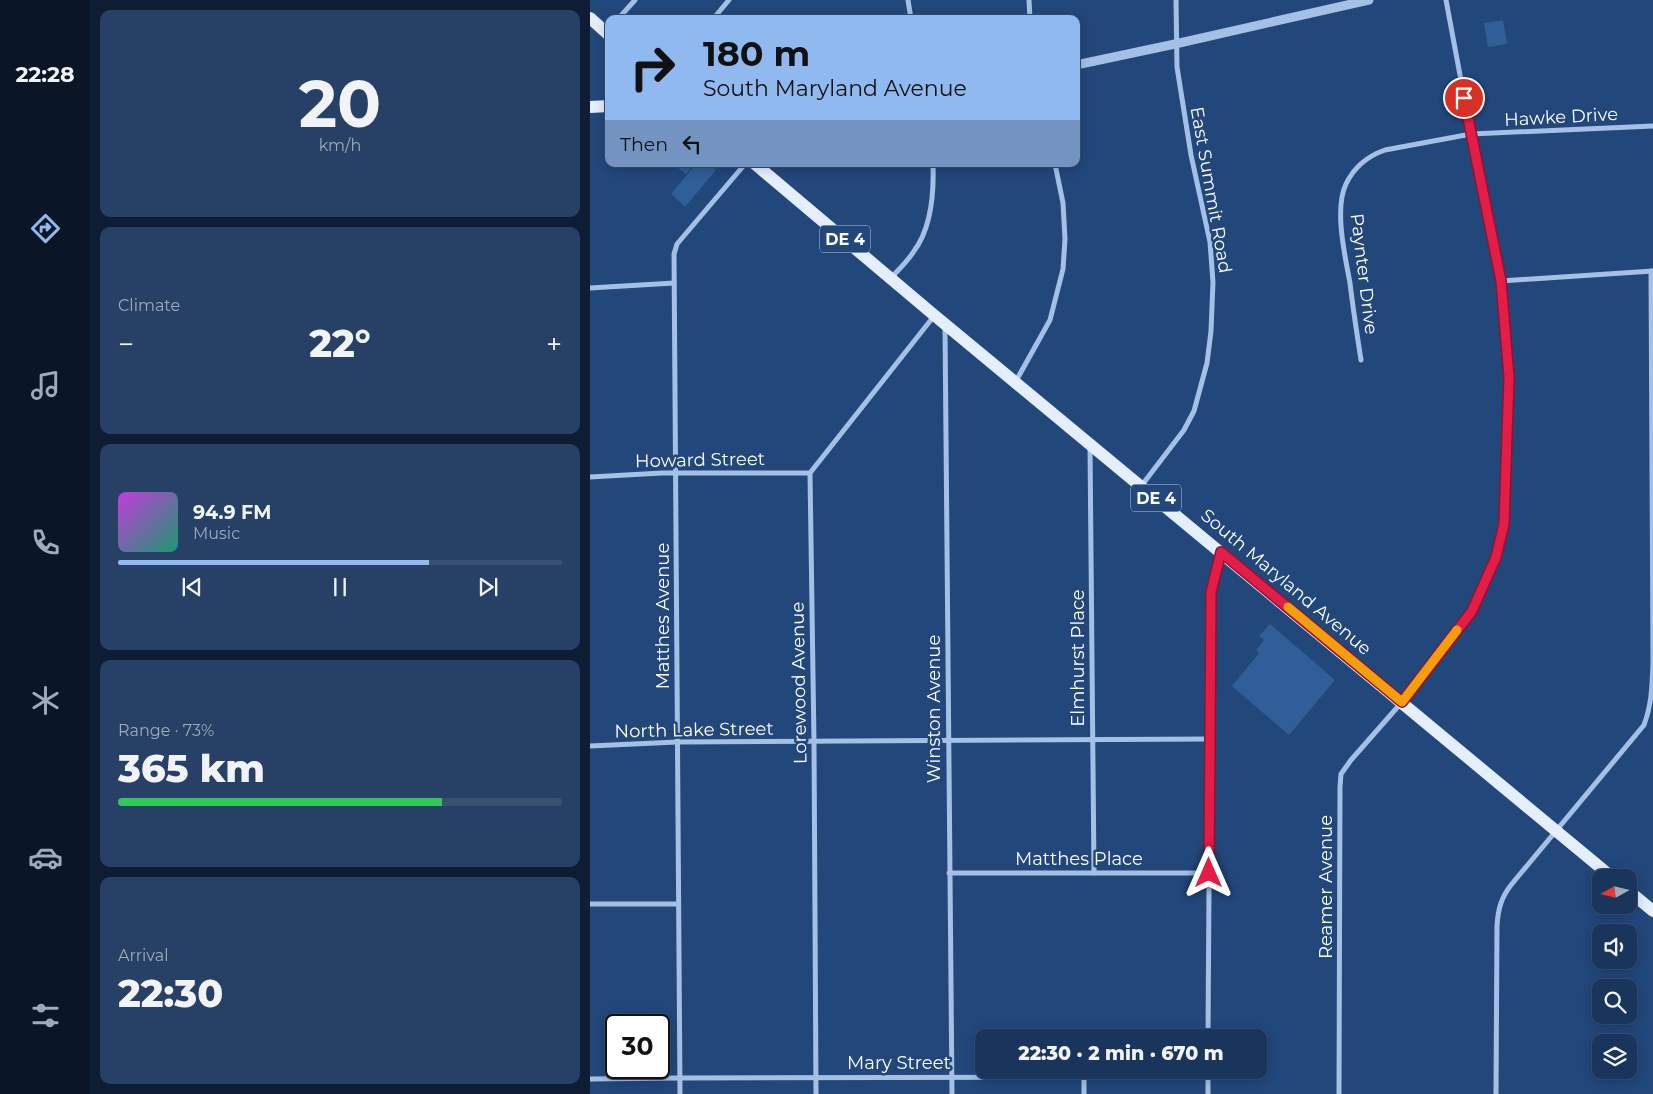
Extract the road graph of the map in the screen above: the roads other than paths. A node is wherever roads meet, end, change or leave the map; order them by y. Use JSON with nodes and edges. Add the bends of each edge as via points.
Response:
{"nodes":[{"id":1,"x":635,"y":0,"type":"edge"},
{"id":2,"x":729,"y":0,"type":"edge"},
{"id":3,"x":908,"y":0,"type":"edge"},
{"id":4,"x":1029,"y":0,"type":"edge"},
{"id":5,"x":1176,"y":0,"type":"edge"},
{"id":6,"x":1369,"y":0,"type":"edge"},
{"id":7,"x":1446,"y":0,"type":"edge"},
{"id":8,"x":622,"y":15,"type":"edge"},
{"id":9,"x":716,"y":15,"type":"edge"},
{"id":10,"x":910,"y":15,"type":"edge"},
{"id":11,"x":1030,"y":15,"type":"edge"},
{"id":12,"x":590,"y":18,"type":"edge"},
{"id":13,"x":605,"y":30,"type":"edge"},
{"id":14,"x":1176,"y":44,"type":"junction"},
{"id":15,"x":1080,"y":64,"type":"edge"},
{"id":16,"x":1653,"y":126,"type":"edge"},
{"id":17,"x":1471,"y":134,"type":"junction"},
{"id":18,"x":742,"y":167,"type":"edge"},
{"id":19,"x":759,"y":167,"type":"edge"},
{"id":20,"x":933,"y":167,"type":"edge"},
{"id":21,"x":1056,"y":167,"type":"edge"},
{"id":22,"x":1652,"y":271,"type":"edge"},
{"id":23,"x":891,"y":278,"type":"junction"},
{"id":24,"x":1501,"y":281,"type":"junction"},
{"id":25,"x":674,"y":283,"type":"junction"},
{"id":26,"x":590,"y":288,"type":"edge"},
{"id":27,"x":935,"y":315,"type":"junction"},
{"id":28,"x":945,"y":324,"type":"junction"},
{"id":29,"x":1361,"y":360,"type":"dead end"},
{"id":30,"x":1016,"y":382,"type":"junction"},
{"id":31,"x":1090,"y":443,"type":"junction"},
{"id":32,"x":676,"y":473,"type":"junction"},
{"id":33,"x":810,"y":473,"type":"junction"},
{"id":34,"x":590,"y":477,"type":"edge"},
{"id":35,"x":1142,"y":486,"type":"junction"},
{"id":36,"x":1221,"y":552,"type":"junction"},
{"id":37,"x":1402,"y":702,"type":"junction"},
{"id":38,"x":1210,"y":739,"type":"junction"},
{"id":39,"x":1093,"y":740,"type":"junction"},
{"id":40,"x":948,"y":741,"type":"junction"},
{"id":41,"x":677,"y":742,"type":"junction"},
{"id":42,"x":814,"y":742,"type":"junction"},
{"id":43,"x":590,"y":746,"type":"edge"},
{"id":44,"x":1556,"y":830,"type":"junction"},
{"id":45,"x":1602,"y":869,"type":"edge"},
{"id":46,"x":949,"y":873,"type":"junction"},
{"id":47,"x":1094,"y":873,"type":"junction"},
{"id":48,"x":1209,"y":873,"type":"junction"},
{"id":49,"x":1638,"y":898,"type":"edge"},
{"id":50,"x":590,"y":904,"type":"edge"},
{"id":51,"x":678,"y":904,"type":"junction"},
{"id":52,"x":1653,"y":911,"type":"edge"},
{"id":53,"x":1208,"y":1029,"type":"edge"},
{"id":54,"x":816,"y":1077,"type":"junction"},
{"id":55,"x":951,"y":1077,"type":"junction"},
{"id":56,"x":975,"y":1077,"type":"edge"},
{"id":57,"x":680,"y":1078,"type":"junction"},
{"id":58,"x":590,"y":1079,"type":"edge"},
{"id":59,"x":1084,"y":1079,"type":"edge"},
{"id":60,"x":1208,"y":1079,"type":"edge"},
{"id":61,"x":680,"y":1094,"type":"edge"},
{"id":62,"x":816,"y":1094,"type":"edge"},
{"id":63,"x":952,"y":1094,"type":"edge"},
{"id":64,"x":1084,"y":1094,"type":"edge"},
{"id":65,"x":1208,"y":1094,"type":"edge"},
{"id":66,"x":1339,"y":1094,"type":"edge"},
{"id":67,"x":1496,"y":1094,"type":"edge"}],
"edges":[{"from":1,"to":8,"type":"street"},
{"from":2,"to":9,"type":"street"},
{"from":3,"to":10,"type":"street"},
{"from":4,"to":11,"type":"street"},
{"from":5,"to":14,"type":"street","name":"East Summit Road"},
{"from":6,"to":14,"type":"street"},
{"from":7,"to":17,"type":"street","name":"Reamer Avenue"},
{"from":12,"to":13,"type":"main road"},
{"from":14,"to":15,"type":"street"},
{"from":14,"to":35,"type":"street","name":"East Summit Road","via":[[1191,155],[1210,242],[1213,282],[1211,330],[1207,363],[1194,411],[1184,430]]},
{"from":16,"to":17,"type":"street","name":"Hawke Drive"},
{"from":17,"to":24,"type":"street","name":"Reamer Avenue"},
{"from":17,"to":29,"type":"street","name":"Paynter Drive","via":[[1372,155],[1360,164],[1345,185],[1342,232]]},
{"from":18,"to":25,"type":"street","name":"Matthes Avenue","via":[[677,244]]},
{"from":19,"to":23,"type":"main road","number":"DE 4"},
{"from":20,"to":23,"type":"street","via":[[932,202],[925,230],[915,250]]},
{"from":21,"to":30,"type":"street","via":[[1063,203],[1063,269],[1050,320]]},
{"from":22,"to":24,"type":"street"},
{"from":22,"to":44,"type":"street","via":[[1650,710],[1644,725]]},
{"from":23,"to":27,"type":"main road","number":"DE 4"},
{"from":24,"to":37,"type":"street","name":"Reamer Avenue","via":[[1509,377],[1504,524],[1496,557],[1472,611]]},
{"from":25,"to":26,"type":"street"},
{"from":25,"to":32,"type":"street","name":"Matthes Avenue"},
{"from":27,"to":28,"type":"main road","name":"South Maryland Avenue","number":"DE 4"},
{"from":27,"to":33,"type":"street"},
{"from":28,"to":30,"type":"main road","name":"South Maryland Avenue","number":"DE 4"},
{"from":28,"to":40,"type":"street","name":"Winston Avenue"},
{"from":30,"to":31,"type":"main road","name":"South Maryland Avenue","number":"DE 4"},
{"from":31,"to":35,"type":"main road","name":"South Maryland Avenue","number":"DE 4"},
{"from":31,"to":39,"type":"street","name":"Elmhurst Place"},
{"from":32,"to":33,"type":"street","name":"Howard Street"},
{"from":32,"to":34,"type":"street","name":"Howard Street"},
{"from":32,"to":41,"type":"street","name":"Matthes Avenue"},
{"from":33,"to":42,"type":"street","name":"Lorewood Avenue"},
{"from":35,"to":36,"type":"main road","name":"South Maryland Avenue","number":"DE 4"},
{"from":36,"to":37,"type":"main road","name":"South Maryland Avenue","number":"DE 4"},
{"from":36,"to":38,"type":"street","via":[[1211,592]]},
{"from":37,"to":44,"type":"main road","name":"South Maryland Avenue","number":"DE 4"},
{"from":37,"to":66,"type":"street","name":"Reamer Avenue","via":[[1351,760],[1340,782]]},
{"from":38,"to":39,"type":"street","name":"North Lake Street"},
{"from":38,"to":48,"type":"street"},
{"from":39,"to":40,"type":"street","name":"North Lake Street"},
{"from":39,"to":47,"type":"street","name":"Elmhurst Place"},
{"from":40,"to":42,"type":"street","name":"North Lake Street"},
{"from":40,"to":46,"type":"street","name":"Winston Avenue"},
{"from":41,"to":42,"type":"street","name":"North Lake Street"},
{"from":41,"to":43,"type":"street","name":"North Lake Street"},
{"from":41,"to":51,"type":"street","name":"Matthes Avenue"},
{"from":42,"to":54,"type":"street","name":"Lorewood Avenue"},
{"from":44,"to":45,"type":"main road","name":"South Maryland Avenue","number":"DE 4"},
{"from":44,"to":67,"type":"street","via":[[1504,895],[1498,908]]},
{"from":46,"to":47,"type":"street","name":"Matthes Place"},
{"from":46,"to":55,"type":"street","name":"Winston Avenue"},
{"from":47,"to":48,"type":"street","name":"Matthes Place"},
{"from":48,"to":53,"type":"street"},
{"from":49,"to":52,"type":"main road"},
{"from":50,"to":51,"type":"street"},
{"from":51,"to":57,"type":"street","name":"Matthes Avenue"},
{"from":54,"to":55,"type":"street","name":"Mary Street"},
{"from":54,"to":57,"type":"street","name":"Mary Street"},
{"from":54,"to":62,"type":"street","name":"Lorewood Avenue"},
{"from":55,"to":56,"type":"street","name":"Mary Street"},
{"from":55,"to":63,"type":"street","name":"Winston Avenue"},
{"from":57,"to":58,"type":"street","name":"Mary Street"},
{"from":57,"to":61,"type":"street","name":"Matthes Avenue"},
{"from":59,"to":64,"type":"street"},
{"from":60,"to":65,"type":"street"}]}
